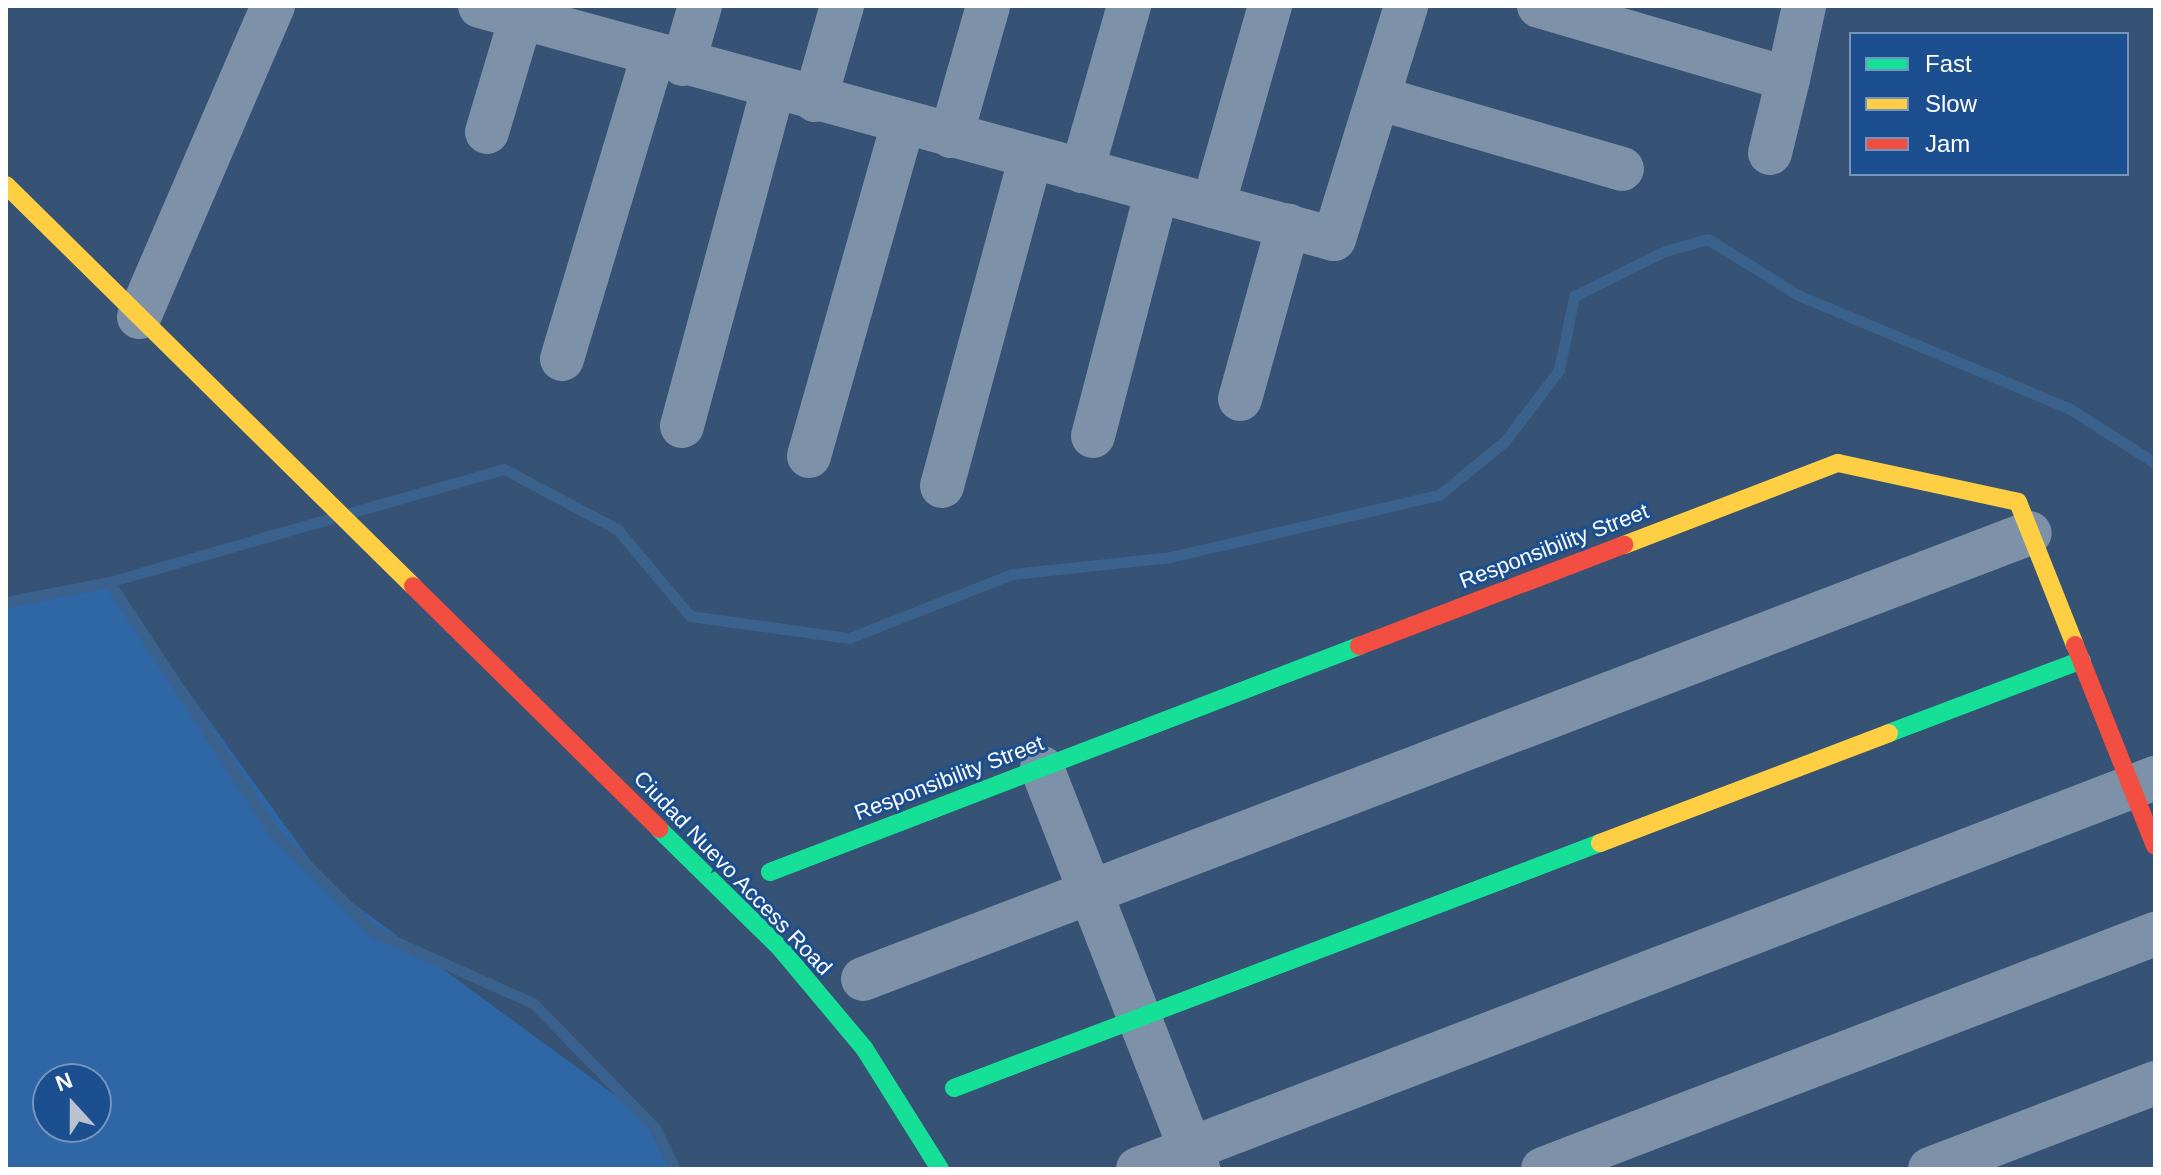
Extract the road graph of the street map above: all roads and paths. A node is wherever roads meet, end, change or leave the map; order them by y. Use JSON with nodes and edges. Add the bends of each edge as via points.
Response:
{"nodes":[{"id":1,"x":273,"y":6,"type":"edge"},
{"id":2,"x":700,"y":6,"type":"edge"},
{"id":3,"x":842,"y":6,"type":"edge"},
{"id":4,"x":988,"y":6,"type":"edge"},
{"id":5,"x":1129,"y":6,"type":"edge"},
{"id":6,"x":1270,"y":6,"type":"edge"},
{"id":7,"x":1406,"y":6,"type":"edge"},
{"id":8,"x":1539,"y":6,"type":"edge"},
{"id":9,"x":1804,"y":6,"type":"edge"},
{"id":10,"x":528,"y":14,"type":"edge"},
{"id":11,"x":668,"y":60,"type":"junction"},
{"id":12,"x":1788,"y":79,"type":"junction"},
{"id":13,"x":773,"y":88,"type":"junction"},
{"id":14,"x":1378,"y":98,"type":"junction"},
{"id":15,"x":815,"y":100,"type":"junction"},
{"id":16,"x":903,"y":123,"type":"junction"},
{"id":17,"x":487,"y":132,"type":"dead end"},
{"id":18,"x":951,"y":136,"type":"junction"},
{"id":19,"x":1770,"y":153,"type":"dead end"},
{"id":20,"x":1031,"y":157,"type":"junction"},
{"id":21,"x":1622,"y":169,"type":"dead end"},
{"id":22,"x":1082,"y":171,"type":"junction"},
{"id":23,"x":6,"y":185,"type":"edge"},
{"id":24,"x":1157,"y":191,"type":"junction"},
{"id":25,"x":1213,"y":206,"type":"junction"},
{"id":26,"x":1288,"y":226,"type":"junction"},
{"id":27,"x":139,"y":317,"type":"junction"},
{"id":28,"x":562,"y":359,"type":"dead end"},
{"id":29,"x":1240,"y":399,"type":"dead end"},
{"id":30,"x":682,"y":426,"type":"dead end"},
{"id":31,"x":1093,"y":436,"type":"dead end"},
{"id":32,"x":809,"y":456,"type":"dead end"},
{"id":33,"x":942,"y":486,"type":"dead end"},
{"id":34,"x":2030,"y":533,"type":"junction"},
{"id":35,"x":2082,"y":660,"type":"junction"},
{"id":36,"x":1042,"y":768,"type":"junction"},
{"id":37,"x":2144,"y":782,"type":"edge"},
{"id":38,"x":2155,"y":846,"type":"edge"},
{"id":39,"x":770,"y":872,"type":"dead end"},
{"id":40,"x":1090,"y":893,"type":"junction"},
{"id":41,"x":2155,"y":934,"type":"edge"},
{"id":42,"x":863,"y":979,"type":"dead end"},
{"id":43,"x":1140,"y":1019,"type":"junction"},
{"id":44,"x":2155,"y":1083,"type":"edge"},
{"id":45,"x":954,"y":1088,"type":"dead end"},
{"id":46,"x":1194,"y":1159,"type":"edge"},
{"id":47,"x":940,"y":1169,"type":"edge"},
{"id":48,"x":1138,"y":1169,"type":"edge"},
{"id":49,"x":1543,"y":1169,"type":"edge"},
{"id":50,"x":1930,"y":1169,"type":"edge"}],
"edges":[{"from":1,"to":27,"type":"street"},
{"from":2,"to":11,"type":"street"},
{"from":3,"to":15,"type":"street"},
{"from":4,"to":18,"type":"street"},
{"from":5,"to":22,"type":"street"},
{"from":6,"to":25,"type":"street"},
{"from":7,"to":14,"type":"street"},
{"from":8,"to":12,"type":"street"},
{"from":9,"to":12,"type":"street"},
{"from":10,"to":11,"type":"street"},
{"from":10,"to":17,"type":"street"},
{"from":11,"to":13,"type":"street"},
{"from":11,"to":28,"type":"street"},
{"from":12,"to":19,"type":"street"},
{"from":13,"to":15,"type":"street"},
{"from":13,"to":30,"type":"street"},
{"from":14,"to":21,"type":"street"},
{"from":14,"to":26,"type":"street","via":[[1334,239]]},
{"from":15,"to":16,"type":"street"},
{"from":16,"to":18,"type":"street"},
{"from":16,"to":32,"type":"street"},
{"from":18,"to":20,"type":"street"},
{"from":20,"to":22,"type":"street"},
{"from":20,"to":33,"type":"street"},
{"from":22,"to":24,"type":"street"},
{"from":23,"to":27,"type":"street"},
{"from":24,"to":25,"type":"street"},
{"from":24,"to":31,"type":"street"},
{"from":25,"to":26,"type":"street"},
{"from":26,"to":29,"type":"street"},
{"from":27,"to":47,"type":"street","name":"Ciudad Nuevo Access Road","via":[[780,948],[864,1048]]},
{"from":34,"to":35,"type":"street","name":"Responsibility Street"},
{"from":34,"to":36,"type":"street","name":"Responsibility Street","via":[[2018,502],[1838,463]]},
{"from":34,"to":40,"type":"street"},
{"from":35,"to":37,"type":"street","name":"Responsibility Street"},
{"from":35,"to":43,"type":"street"},
{"from":36,"to":39,"type":"street","name":"Responsibility Street"},
{"from":36,"to":40,"type":"street"},
{"from":37,"to":38,"type":"street","name":"Responsibility Street"},
{"from":37,"to":46,"type":"street"},
{"from":40,"to":42,"type":"street"},
{"from":40,"to":43,"type":"street"},
{"from":41,"to":49,"type":"street"},
{"from":43,"to":45,"type":"street"},
{"from":43,"to":46,"type":"street"},
{"from":44,"to":50,"type":"street"},
{"from":46,"to":48,"type":"street"}]}
